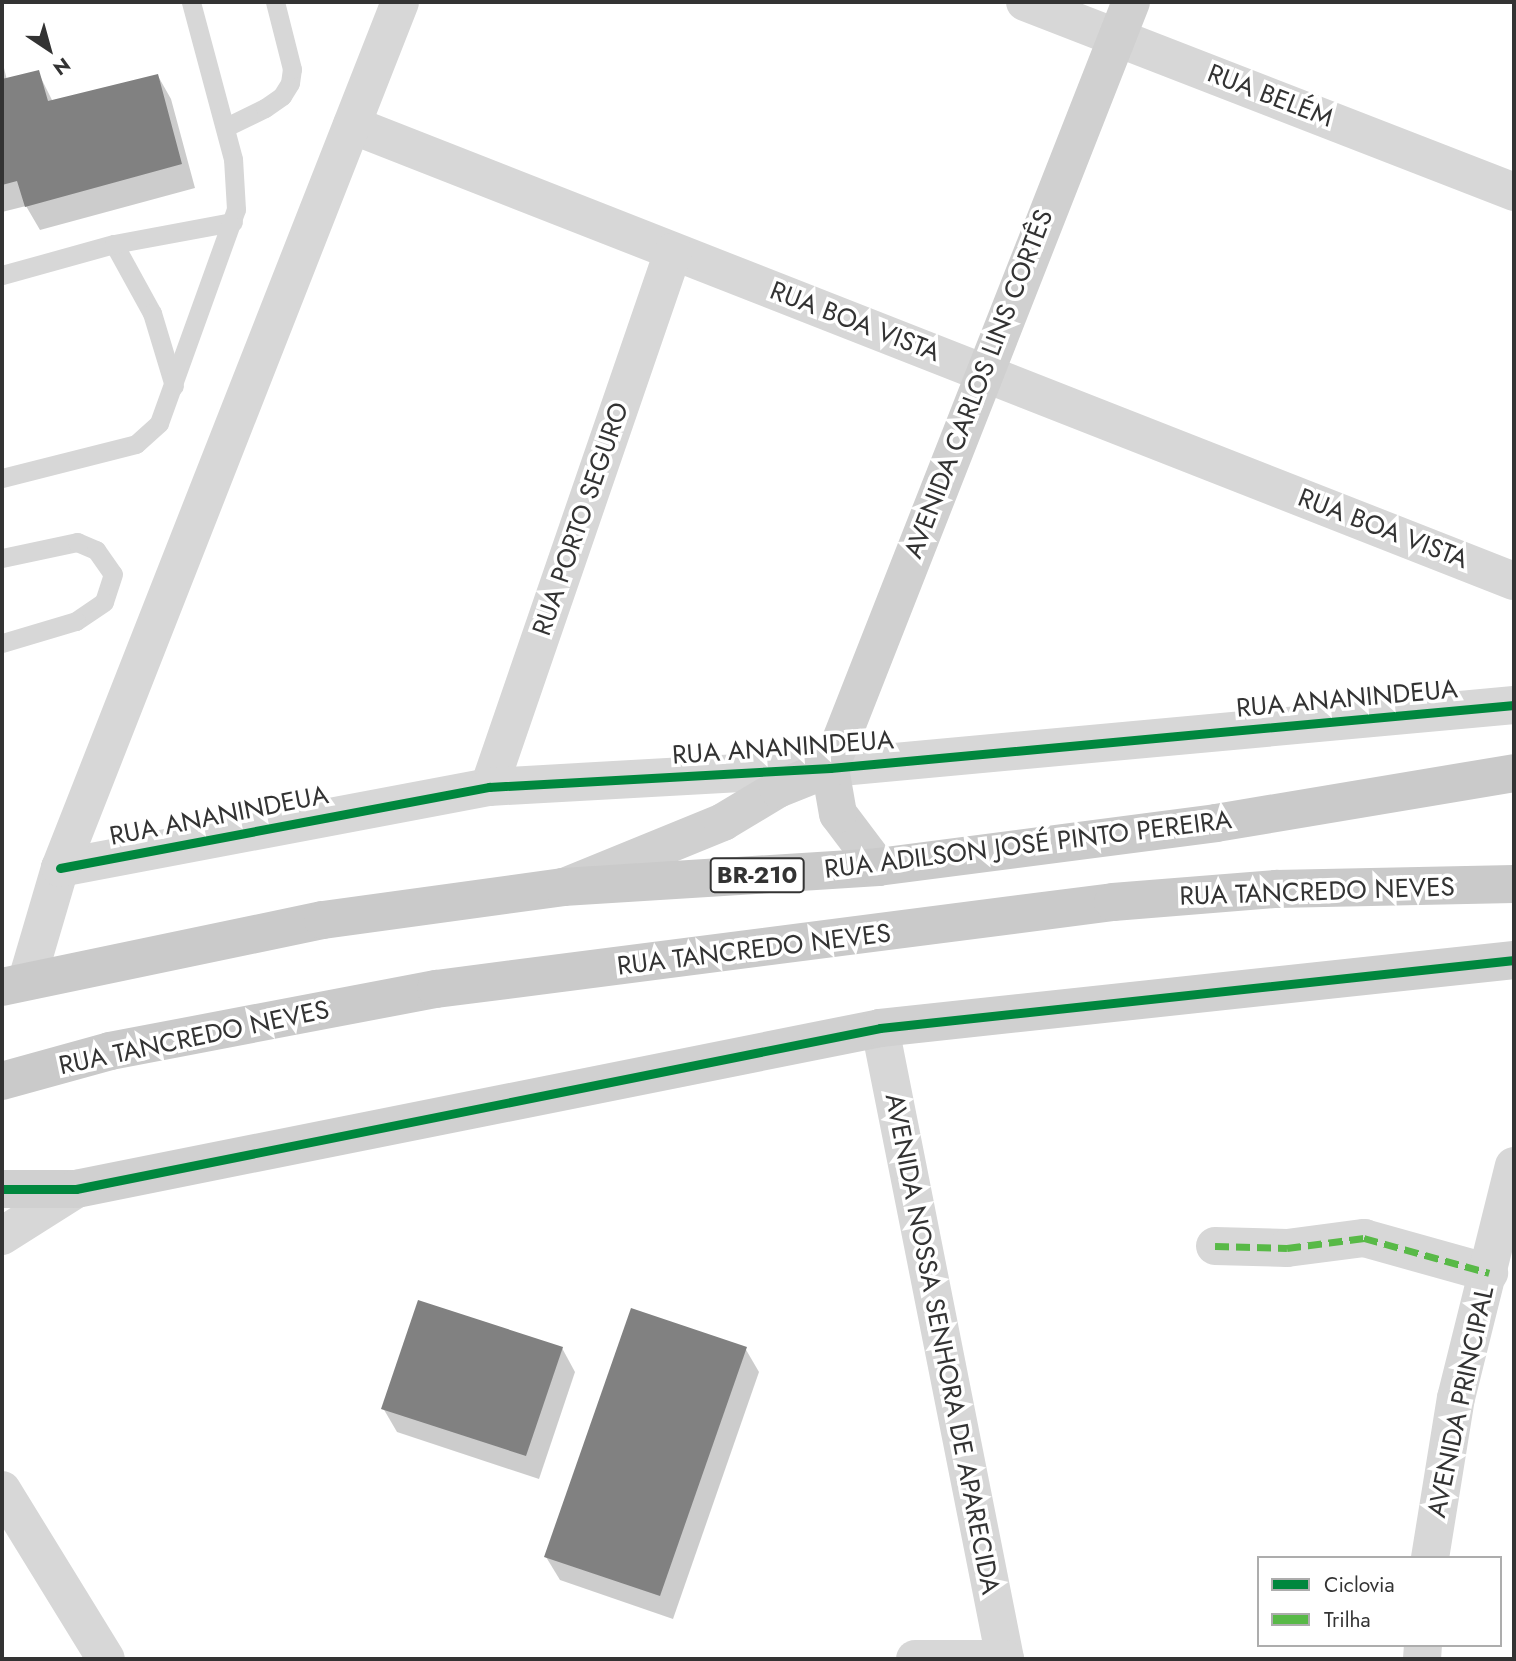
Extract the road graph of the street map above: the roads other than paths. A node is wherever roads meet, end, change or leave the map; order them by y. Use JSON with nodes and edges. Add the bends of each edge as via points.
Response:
{"nodes":[{"id":1,"x":191,"y":2,"type":"edge"},
{"id":2,"x":275,"y":2,"type":"edge"},
{"id":3,"x":400,"y":2,"type":"edge"},
{"id":4,"x":1025,"y":2,"type":"edge"},
{"id":5,"x":1124,"y":19,"type":"edge"},
{"id":6,"x":352,"y":125,"type":"junction"},
{"id":7,"x":226,"y":127,"type":"junction"},
{"id":8,"x":1514,"y":192,"type":"edge"},
{"id":9,"x":233,"y":222,"type":"junction"},
{"id":10,"x":114,"y":244,"type":"junction"},
{"id":11,"x":673,"y":252,"type":"junction"},
{"id":12,"x":2,"y":275,"type":"edge"},
{"id":13,"x":982,"y":372,"type":"junction"},
{"id":14,"x":174,"y":386,"type":"junction"},
{"id":15,"x":2,"y":478,"type":"edge"},
{"id":16,"x":2,"y":558,"type":"edge"},
{"id":17,"x":1514,"y":581,"type":"edge"},
{"id":18,"x":2,"y":643,"type":"edge"},
{"id":19,"x":1514,"y":705,"type":"edge"},
{"id":20,"x":830,"y":768,"type":"junction"},
{"id":21,"x":1514,"y":773,"type":"edge"},
{"id":22,"x":489,"y":787,"type":"junction"},
{"id":23,"x":878,"y":867,"type":"junction"},
{"id":24,"x":60,"y":868,"type":"junction"},
{"id":25,"x":1514,"y":884,"type":"edge"},
{"id":26,"x":563,"y":887,"type":"junction"},
{"id":27,"x":1514,"y":960,"type":"edge"},
{"id":28,"x":14,"y":983,"type":"edge"},
{"id":29,"x":880,"y":1028,"type":"junction"},
{"id":30,"x":2,"y":1081,"type":"edge"},
{"id":31,"x":1514,"y":1166,"type":"edge"},
{"id":32,"x":2,"y":1189,"type":"edge"},
{"id":33,"x":76,"y":1189,"type":"junction"},
{"id":34,"x":2,"y":1236,"type":"edge"},
{"id":35,"x":1215,"y":1246,"type":"dead end"},
{"id":36,"x":1489,"y":1273,"type":"junction"},
{"id":37,"x":2,"y":1490,"type":"edge"},
{"id":38,"x":1430,"y":1556,"type":"edge"},
{"id":39,"x":106,"y":1659,"type":"edge"},
{"id":40,"x":915,"y":1659,"type":"edge"},
{"id":41,"x":1005,"y":1659,"type":"edge"}],
"edges":[{"from":1,"to":7,"type":"lane"},
{"from":2,"to":7,"type":"lane","via":[[292,69],[290,83],[265,108]]},
{"from":3,"to":6,"type":"street"},
{"from":4,"to":5,"type":"street","name":"RUA BELÉM"},
{"from":5,"to":8,"type":"street","name":"RUA BELÉM"},
{"from":5,"to":13,"type":"street","name":"AVENIDA CARLOS LINS CORTÊS"},
{"from":6,"to":11,"type":"street","name":"RUA BOA VISTA"},
{"from":6,"to":24,"type":"street"},
{"from":7,"to":9,"type":"lane","via":[[236,187]]},
{"from":9,"to":10,"type":"lane"},
{"from":9,"to":14,"type":"lane"},
{"from":10,"to":12,"type":"lane"},
{"from":10,"to":14,"type":"lane","via":[[152,313]]},
{"from":11,"to":13,"type":"street","name":"RUA BOA VISTA"},
{"from":11,"to":22,"type":"street","name":"RUA PORTO SEGURO"},
{"from":13,"to":17,"type":"street","name":"RUA BOA VISTA"},
{"from":13,"to":20,"type":"street","name":"AVENIDA CARLOS LINS CORTÊS"},
{"from":14,"to":15,"type":"lane","via":[[159,423],[136,444]]},
{"from":16,"to":18,"type":"lane","via":[[77,542],[96,550],[113,574],[104,602],[76,621]]},
{"from":19,"to":20,"type":"street","name":"RUA ANANINDEUA"},
{"from":20,"to":22,"type":"street","name":"RUA ANANINDEUA"},
{"from":20,"to":23,"type":"street","via":[[838,814]]},
{"from":20,"to":26,"type":"street","via":[[778,789],[723,822]]},
{"from":21,"to":23,"type":"main road","name":"RUA ADILSON JOSÉ PINTO PEREIRA","number":"BR-210","via":[[1216,823]]},
{"from":22,"to":24,"type":"street","name":"RUA ANANINDEUA"},
{"from":23,"to":26,"type":"main road","name":"RUA ADILSON JOSÉ PINTO PEREIRA","number":"BR-210"},
{"from":24,"to":28,"type":"street"},
{"from":25,"to":30,"type":"main road","name":"RUA TANCREDO NEVES","via":[[1276,889],[1113,902],[436,989],[110,1051]]},
{"from":26,"to":28,"type":"main road","name":"RUA ADILSON JOSÉ PINTO PEREIRA","number":"BR-210","via":[[323,920]]},
{"from":27,"to":29,"type":"street"},
{"from":29,"to":33,"type":"street"},
{"from":29,"to":41,"type":"street","name":"AVENIDA NOSSA SENHORA DE APARECIDA"},
{"from":31,"to":36,"type":"street","name":"AVENIDA PRINCIPAL"},
{"from":32,"to":33,"type":"street"},
{"from":33,"to":34,"type":"street"},
{"from":35,"to":36,"type":"street","via":[[1287,1248],[1364,1238]]},
{"from":36,"to":38,"type":"street","name":"AVENIDA PRINCIPAL","via":[[1457,1398]]},
{"from":37,"to":39,"type":"street"},
{"from":40,"to":41,"type":"street"}]}
